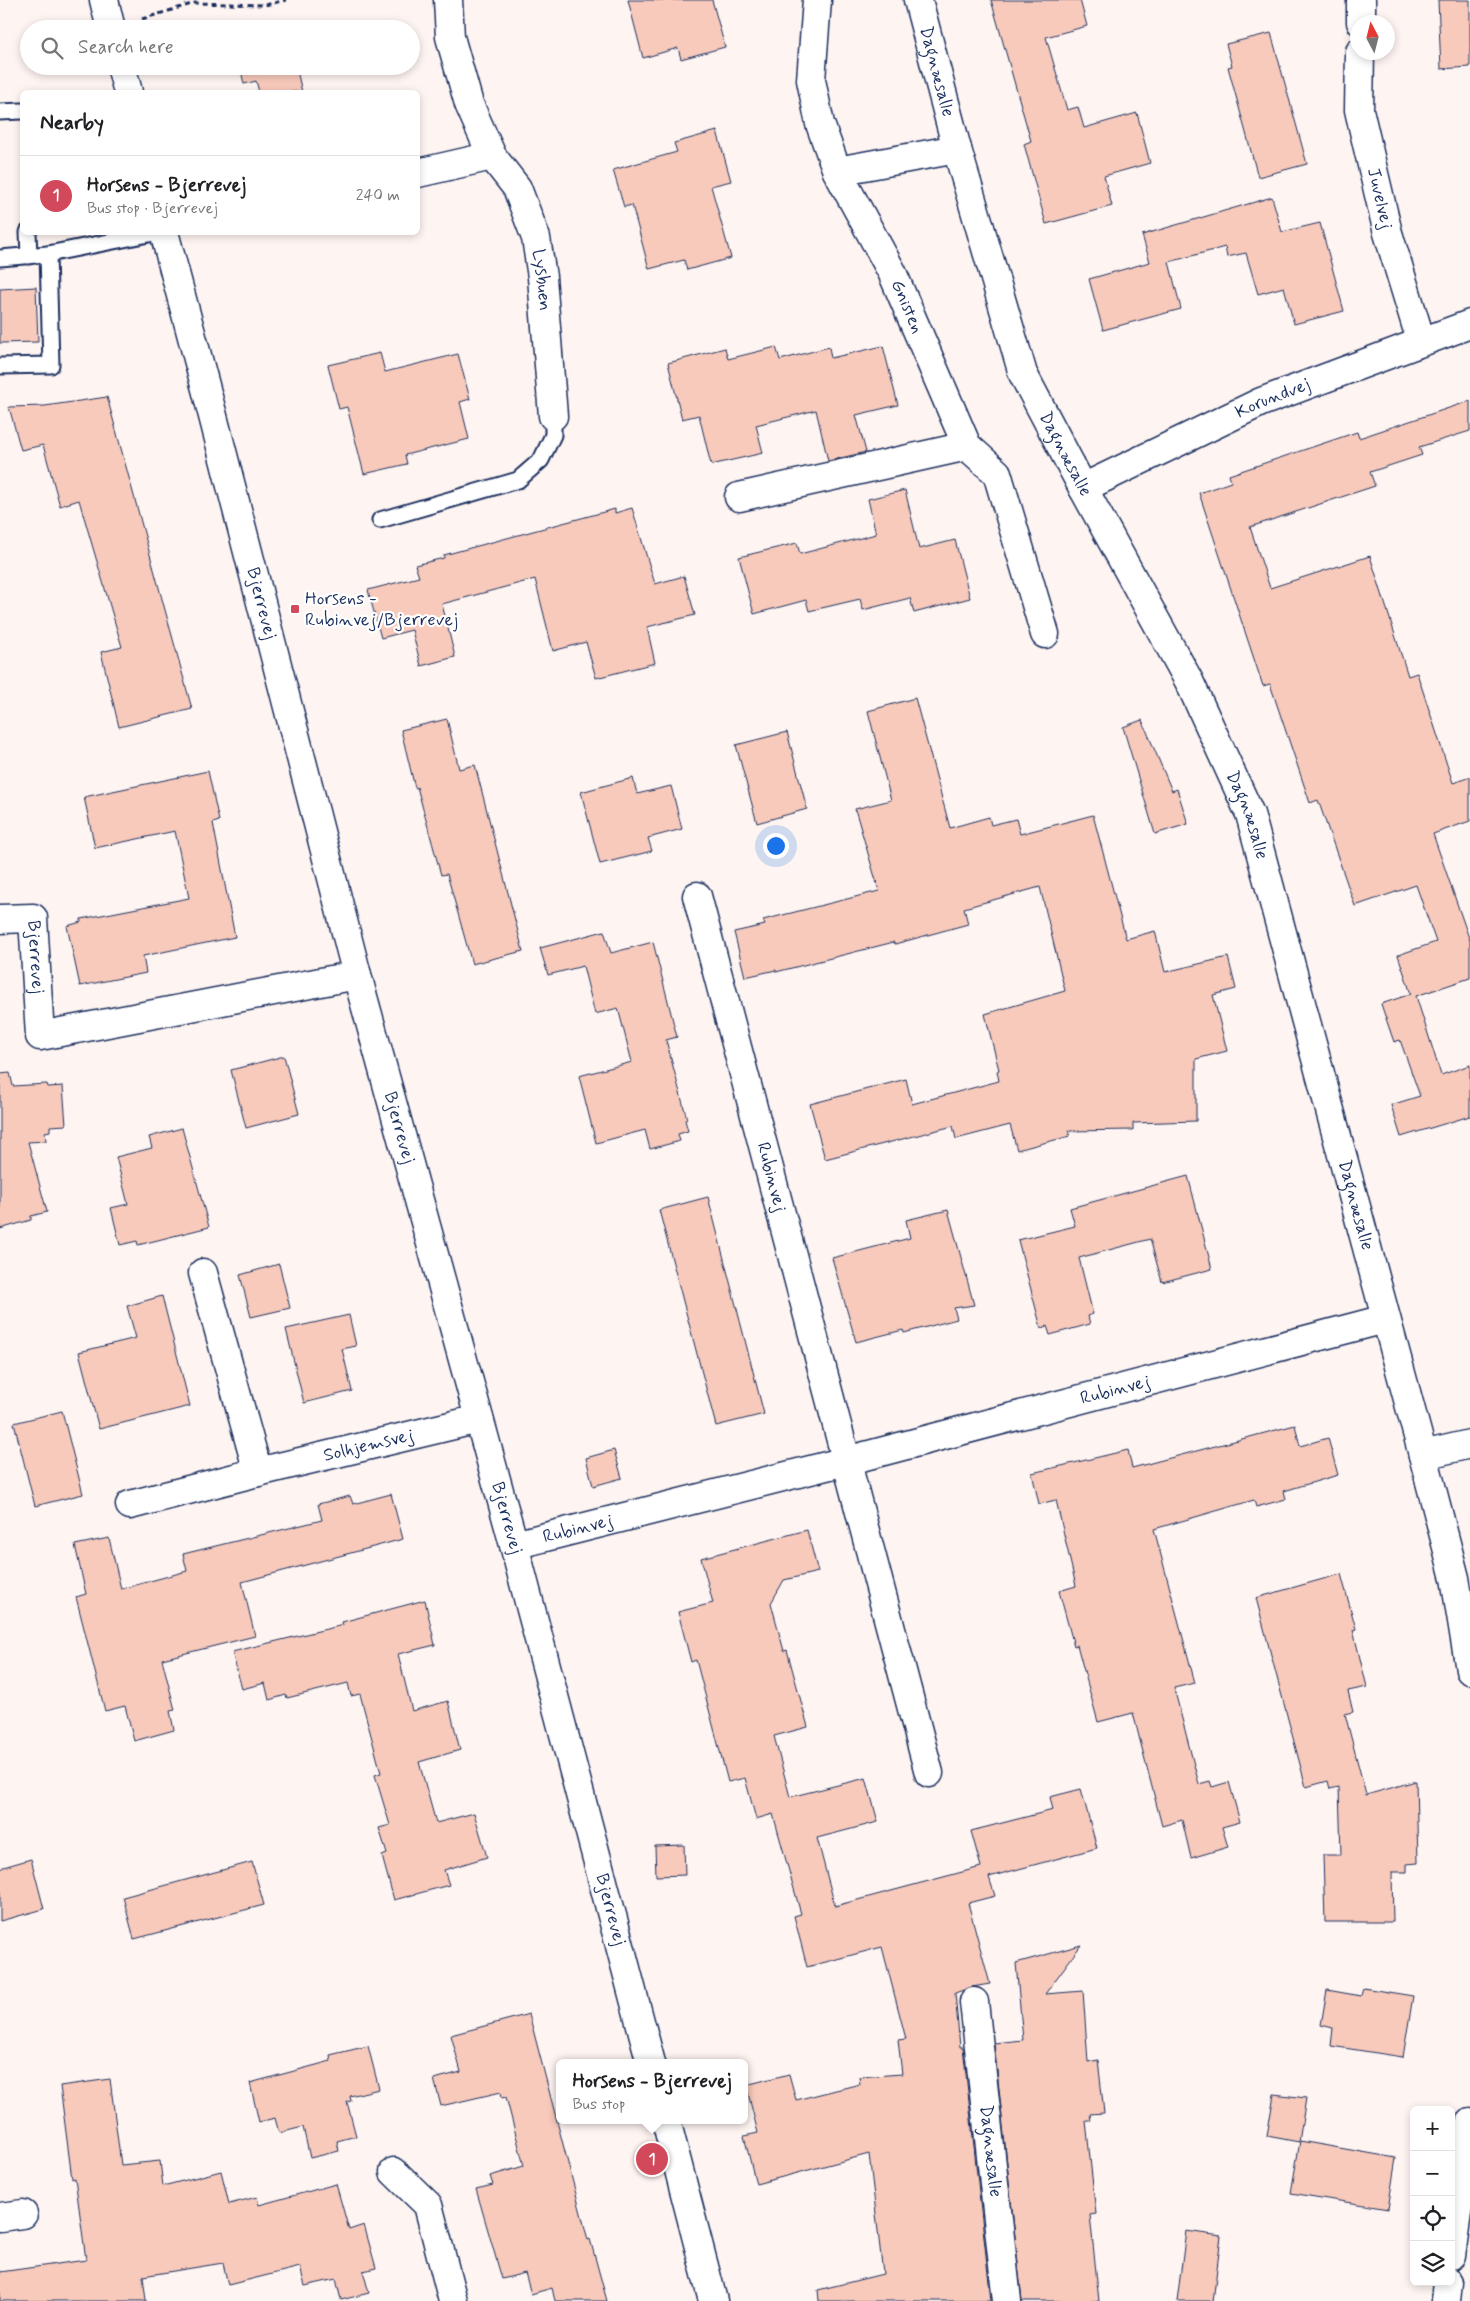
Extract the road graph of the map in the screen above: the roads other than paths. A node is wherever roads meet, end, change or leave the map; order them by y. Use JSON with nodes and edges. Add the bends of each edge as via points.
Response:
{"nodes":[{"id":1,"x":104,"y":0,"type":"edge"},
{"id":2,"x":448,"y":0,"type":"edge"},
{"id":3,"x":817,"y":0,"type":"edge"},
{"id":4,"x":918,"y":0,"type":"edge"},
{"id":5,"x":1362,"y":0,"type":"edge"},
{"id":6,"x":1361,"y":15,"type":"edge"},
{"id":7,"x":109,"y":20,"type":"edge"},
{"id":8,"x":1360,"y":60,"type":"edge"},
{"id":9,"x":123,"y":75,"type":"edge"},
{"id":10,"x":127,"y":90,"type":"edge"},
{"id":11,"x":0,"y":112,"type":"edge"},
{"id":12,"x":20,"y":112,"type":"edge"},
{"id":13,"x":957,"y":149,"type":"junction"},
{"id":14,"x":492,"y":156,"type":"junction"},
{"id":15,"x":837,"y":171,"type":"junction"},
{"id":16,"x":420,"y":173,"type":"edge"},
{"id":17,"x":28,"y":235,"type":"edge"},
{"id":18,"x":144,"y":235,"type":"edge"},
{"id":19,"x":165,"y":235,"type":"edge"},
{"id":20,"x":48,"y":254,"type":"junction"},
{"id":21,"x":28,"y":256,"type":"junction"},
{"id":22,"x":0,"y":258,"type":"edge"},
{"id":23,"x":1470,"y":324,"type":"edge"},
{"id":24,"x":1421,"y":341,"type":"junction"},
{"id":25,"x":0,"y":366,"type":"edge"},
{"id":26,"x":552,"y":416,"type":"joint"},
{"id":27,"x":967,"y":446,"type":"junction"},
{"id":28,"x":1083,"y":488,"type":"junction"},
{"id":29,"x":739,"y":497,"type":"dead end"},
{"id":30,"x":380,"y":520,"type":"dead end"},
{"id":31,"x":1045,"y":634,"type":"dead end"},
{"id":32,"x":697,"y":896,"type":"dead end"},
{"id":33,"x":0,"y":919,"type":"edge"},
{"id":34,"x":357,"y":975,"type":"junction"},
{"id":35,"x":203,"y":1273,"type":"dead end"},
{"id":36,"x":1385,"y":1319,"type":"junction"},
{"id":37,"x":480,"y":1419,"type":"junction"},
{"id":38,"x":1470,"y":1444,"type":"edge"},
{"id":39,"x":1423,"y":1455,"type":"junction"},
{"id":40,"x":846,"y":1460,"type":"junction"},
{"id":41,"x":258,"y":1472,"type":"junction"},
{"id":42,"x":130,"y":1505,"type":"dead end"},
{"id":43,"x":514,"y":1545,"type":"junction"},
{"id":44,"x":1470,"y":1670,"type":"edge"},
{"id":45,"x":929,"y":1773,"type":"dead end"},
{"id":46,"x":974,"y":2002,"type":"dead end"},
{"id":47,"x":650,"y":2059,"type":"edge"},
{"id":48,"x":667,"y":2124,"type":"edge"},
{"id":49,"x":1470,"y":2132,"type":"edge"},
{"id":50,"x":394,"y":2172,"type":"dead end"},
{"id":51,"x":1453,"y":2241,"type":"edge"},
{"id":52,"x":1448,"y":2286,"type":"edge"},
{"id":53,"x":452,"y":2301,"type":"edge"},
{"id":54,"x":713,"y":2301,"type":"edge"},
{"id":55,"x":1007,"y":2301,"type":"edge"},
{"id":56,"x":1446,"y":2301,"type":"edge"}],
"edges":[{"from":1,"to":7,"type":"street"},
{"from":2,"to":14,"type":"street","name":"Lysbuen","via":[[450,36],[468,104]]},
{"from":3,"to":15,"type":"street","name":"Gnisten","via":[[811,80],[820,124]]},
{"from":4,"to":13,"type":"street","name":"Dagnæsalle"},
{"from":5,"to":6,"type":"street"},
{"from":8,"to":24,"type":"street","name":"Juvelvej","via":[[1358,110],[1388,233]]},
{"from":9,"to":10,"type":"street"},
{"from":11,"to":12,"type":"lane"},
{"from":13,"to":15,"type":"street"},
{"from":13,"to":28,"type":"street","name":"Dagnæsalle","via":[[1023,374]]},
{"from":14,"to":16,"type":"street"},
{"from":14,"to":26,"type":"street","name":"Lysbuen","via":[[518,188],[536,238]]},
{"from":15,"to":27,"type":"street","name":"Gnisten","via":[[892,272]]},
{"from":17,"to":21,"type":"lane"},
{"from":18,"to":20,"type":"lane"},
{"from":19,"to":34,"type":"street","name":"Bjerrevej"},
{"from":20,"to":21,"type":"lane"},
{"from":20,"to":25,"type":"lane","via":[[51,365]]},
{"from":21,"to":22,"type":"lane"},
{"from":23,"to":24,"type":"street","name":"Korundvej"},
{"from":24,"to":28,"type":"street","name":"Korundvej","via":[[1261,402]]},
{"from":26,"to":30,"type":"lane","via":[[553,435],[542,460],[518,480]]},
{"from":27,"to":29,"type":"street"},
{"from":27,"to":31,"type":"street","name":"Gnisten","via":[[997,473]]},
{"from":28,"to":36,"type":"street","name":"Dagnæsalle","via":[[1189,681],[1250,814]]},
{"from":32,"to":40,"type":"street","name":"Rubinvej"},
{"from":33,"to":34,"type":"street","name":"Bjerrevej","via":[[33,918],[40,1036]]},
{"from":34,"to":37,"type":"street","name":"Bjerrevej"},
{"from":35,"to":41,"type":"street"},
{"from":36,"to":39,"type":"street","name":"Dagnæsalle"},
{"from":36,"to":40,"type":"street","name":"Rubinvej"},
{"from":37,"to":41,"type":"street","name":"Solhjemsvej"},
{"from":37,"to":43,"type":"street","name":"Bjerrevej"},
{"from":38,"to":39,"type":"street"},
{"from":39,"to":44,"type":"street","name":"Dagnæsalle","via":[[1455,1578]]},
{"from":40,"to":43,"type":"street","name":"Rubinvej"},
{"from":40,"to":45,"type":"street","name":"Rubinvej"},
{"from":41,"to":42,"type":"street","name":"Solhjemsvej"},
{"from":43,"to":47,"type":"street","name":"Bjerrevej"},
{"from":46,"to":55,"type":"street","name":"Dagnæsalle"},
{"from":48,"to":54,"type":"street"},
{"from":49,"to":51,"type":"street"},
{"from":50,"to":53,"type":"street","via":[[428,2204]]},
{"from":52,"to":56,"type":"street"}]}
